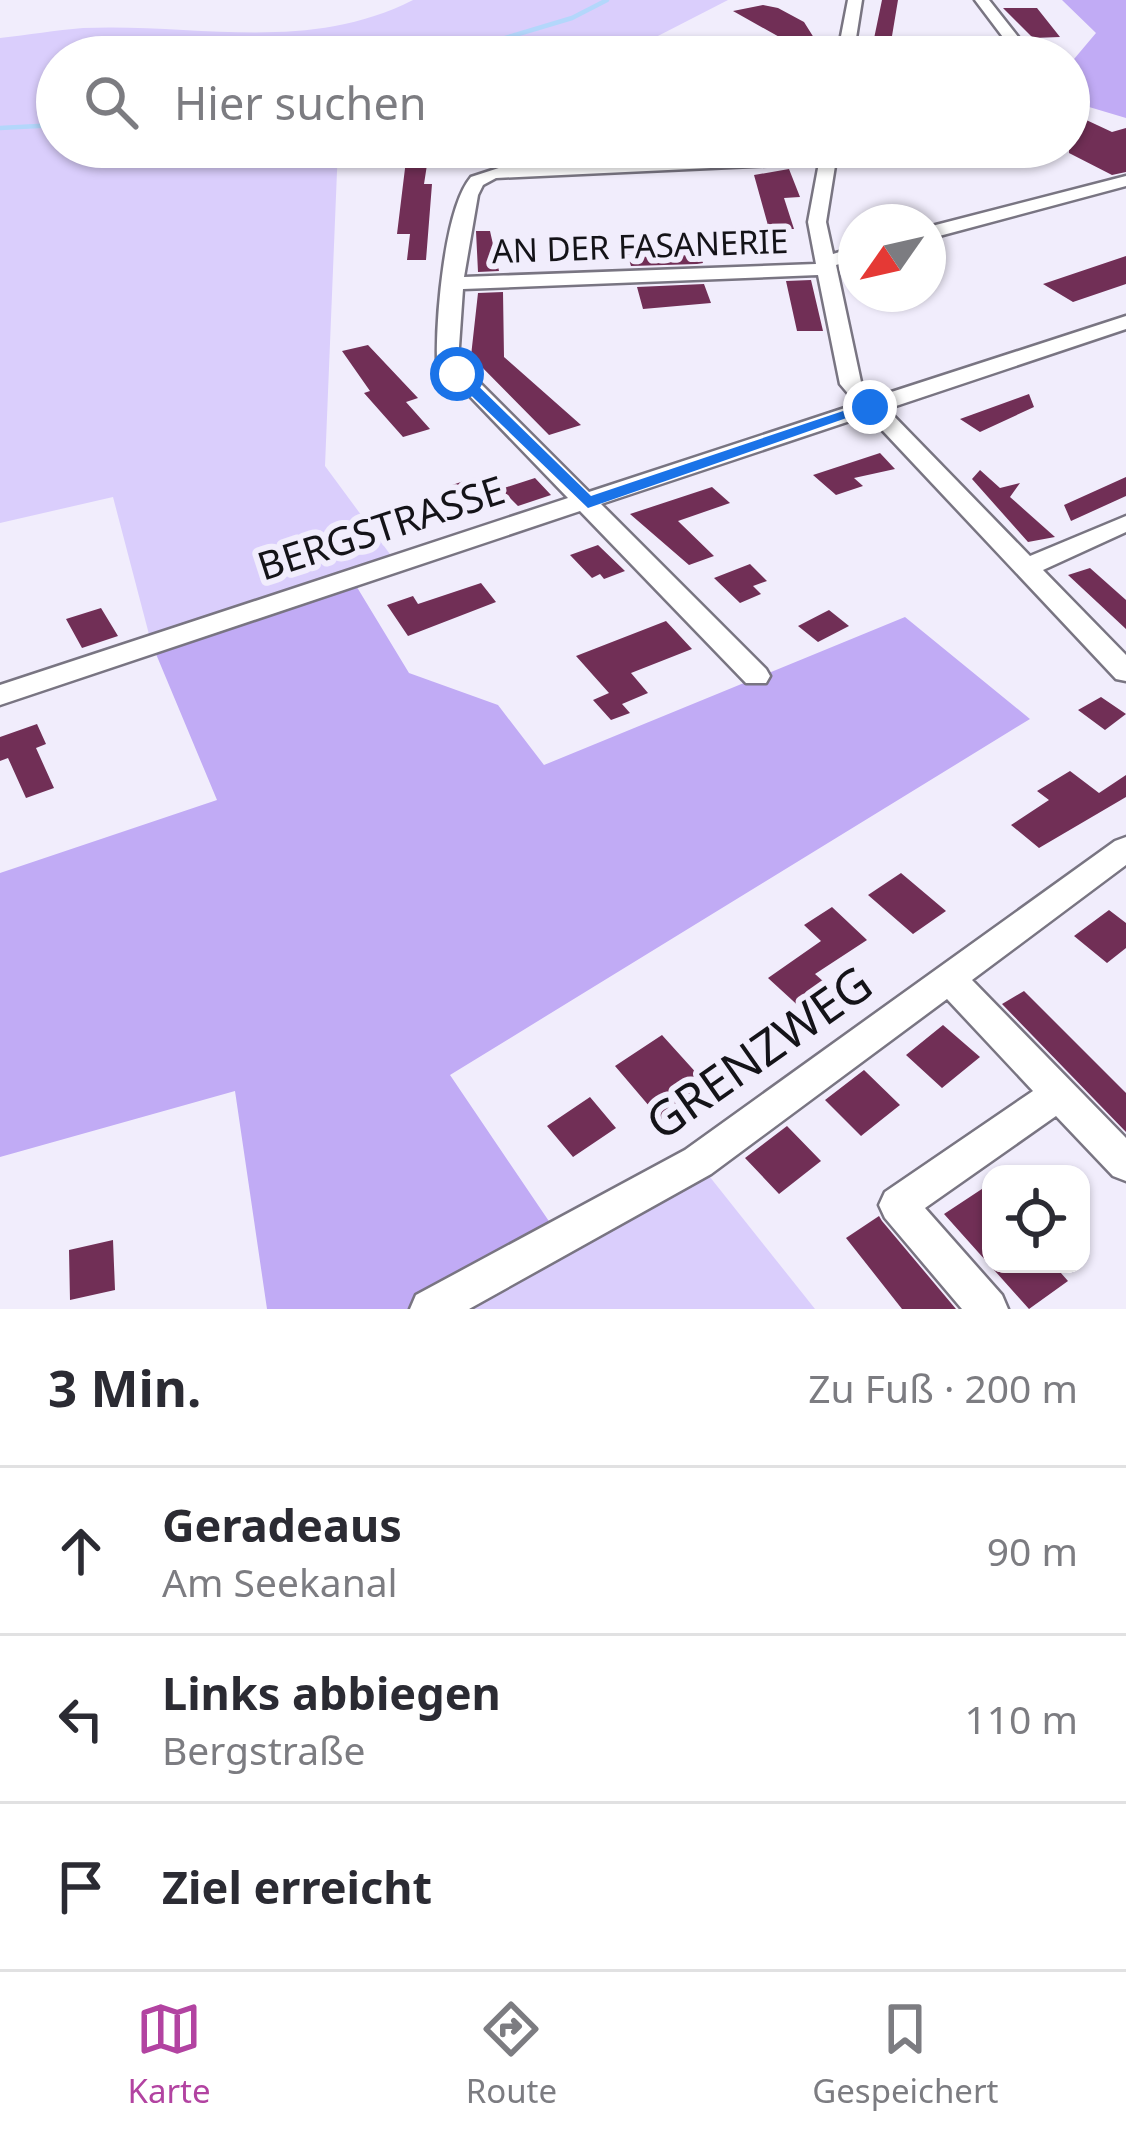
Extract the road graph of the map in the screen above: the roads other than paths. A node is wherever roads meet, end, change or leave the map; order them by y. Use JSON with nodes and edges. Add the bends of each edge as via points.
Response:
{"nodes":[{"id":1,"x":855,"y":0,"type":"edge"},
{"id":2,"x":982,"y":0,"type":"edge"},
{"id":3,"x":849,"y":36,"type":"edge"},
{"id":4,"x":1010,"y":36,"type":"edge"},
{"id":5,"x":540,"y":168,"type":"edge"},
{"id":6,"x":827,"y":168,"type":"edge"},
{"id":7,"x":1126,"y":181,"type":"edge"},
{"id":8,"x":946,"y":228,"type":"edge"},
{"id":9,"x":838,"y":261,"type":"edge"},
{"id":10,"x":825,"y":266,"type":"junction"},
{"id":11,"x":457,"y":283,"type":"junction"},
{"id":12,"x":1126,"y":322,"type":"edge"},
{"id":13,"x":870,"y":407,"type":"junction"},
{"id":14,"x":588,"y":503,"type":"junction"},
{"id":15,"x":1126,"y":523,"type":"edge"},
{"id":16,"x":1027,"y":567,"type":"junction"},
{"id":17,"x":1126,"y":672,"type":"edge"},
{"id":18,"x":756,"y":676,"type":"dead end"},
{"id":19,"x":0,"y":695,"type":"edge"},
{"id":20,"x":1126,"y":849,"type":"edge"},
{"id":21,"x":951,"y":981,"type":"junction"},
{"id":22,"x":1059,"y":1094,"type":"junction"},
{"id":23,"x":1126,"y":1164,"type":"edge"},
{"id":24,"x":430,"y":1309,"type":"edge"},
{"id":25,"x":988,"y":1309,"type":"edge"}],
"edges":[{"from":1,"to":3,"type":"street"},
{"from":2,"to":4,"type":"street"},
{"from":5,"to":11,"type":"street","via":[[478,179],[457,238]]},
{"from":6,"to":10,"type":"street","via":[[817,222]]},
{"from":7,"to":8,"type":"street"},
{"from":9,"to":10,"type":"street","name":"AN DER FASANERIE"},
{"from":10,"to":11,"type":"street","name":"AN DER FASANERIE"},
{"from":10,"to":13,"type":"street","via":[[851,384]]},
{"from":11,"to":14,"type":"street","via":[[448,362]]},
{"from":12,"to":13,"type":"street","name":"BERGSTRASSE"},
{"from":13,"to":14,"type":"street","name":"BERGSTRASSE"},
{"from":13,"to":16,"type":"street"},
{"from":14,"to":18,"type":"street"},
{"from":14,"to":19,"type":"street","name":"BERGSTRASSE"},
{"from":15,"to":16,"type":"street"},
{"from":16,"to":17,"type":"street"},
{"from":20,"to":21,"type":"street","name":"GRENZWEG"},
{"from":21,"to":22,"type":"street"},
{"from":21,"to":24,"type":"street","name":"GRENZWEG","via":[[698,1162]]},
{"from":22,"to":23,"type":"street"},
{"from":22,"to":25,"type":"street","via":[[898,1205]]}]}
